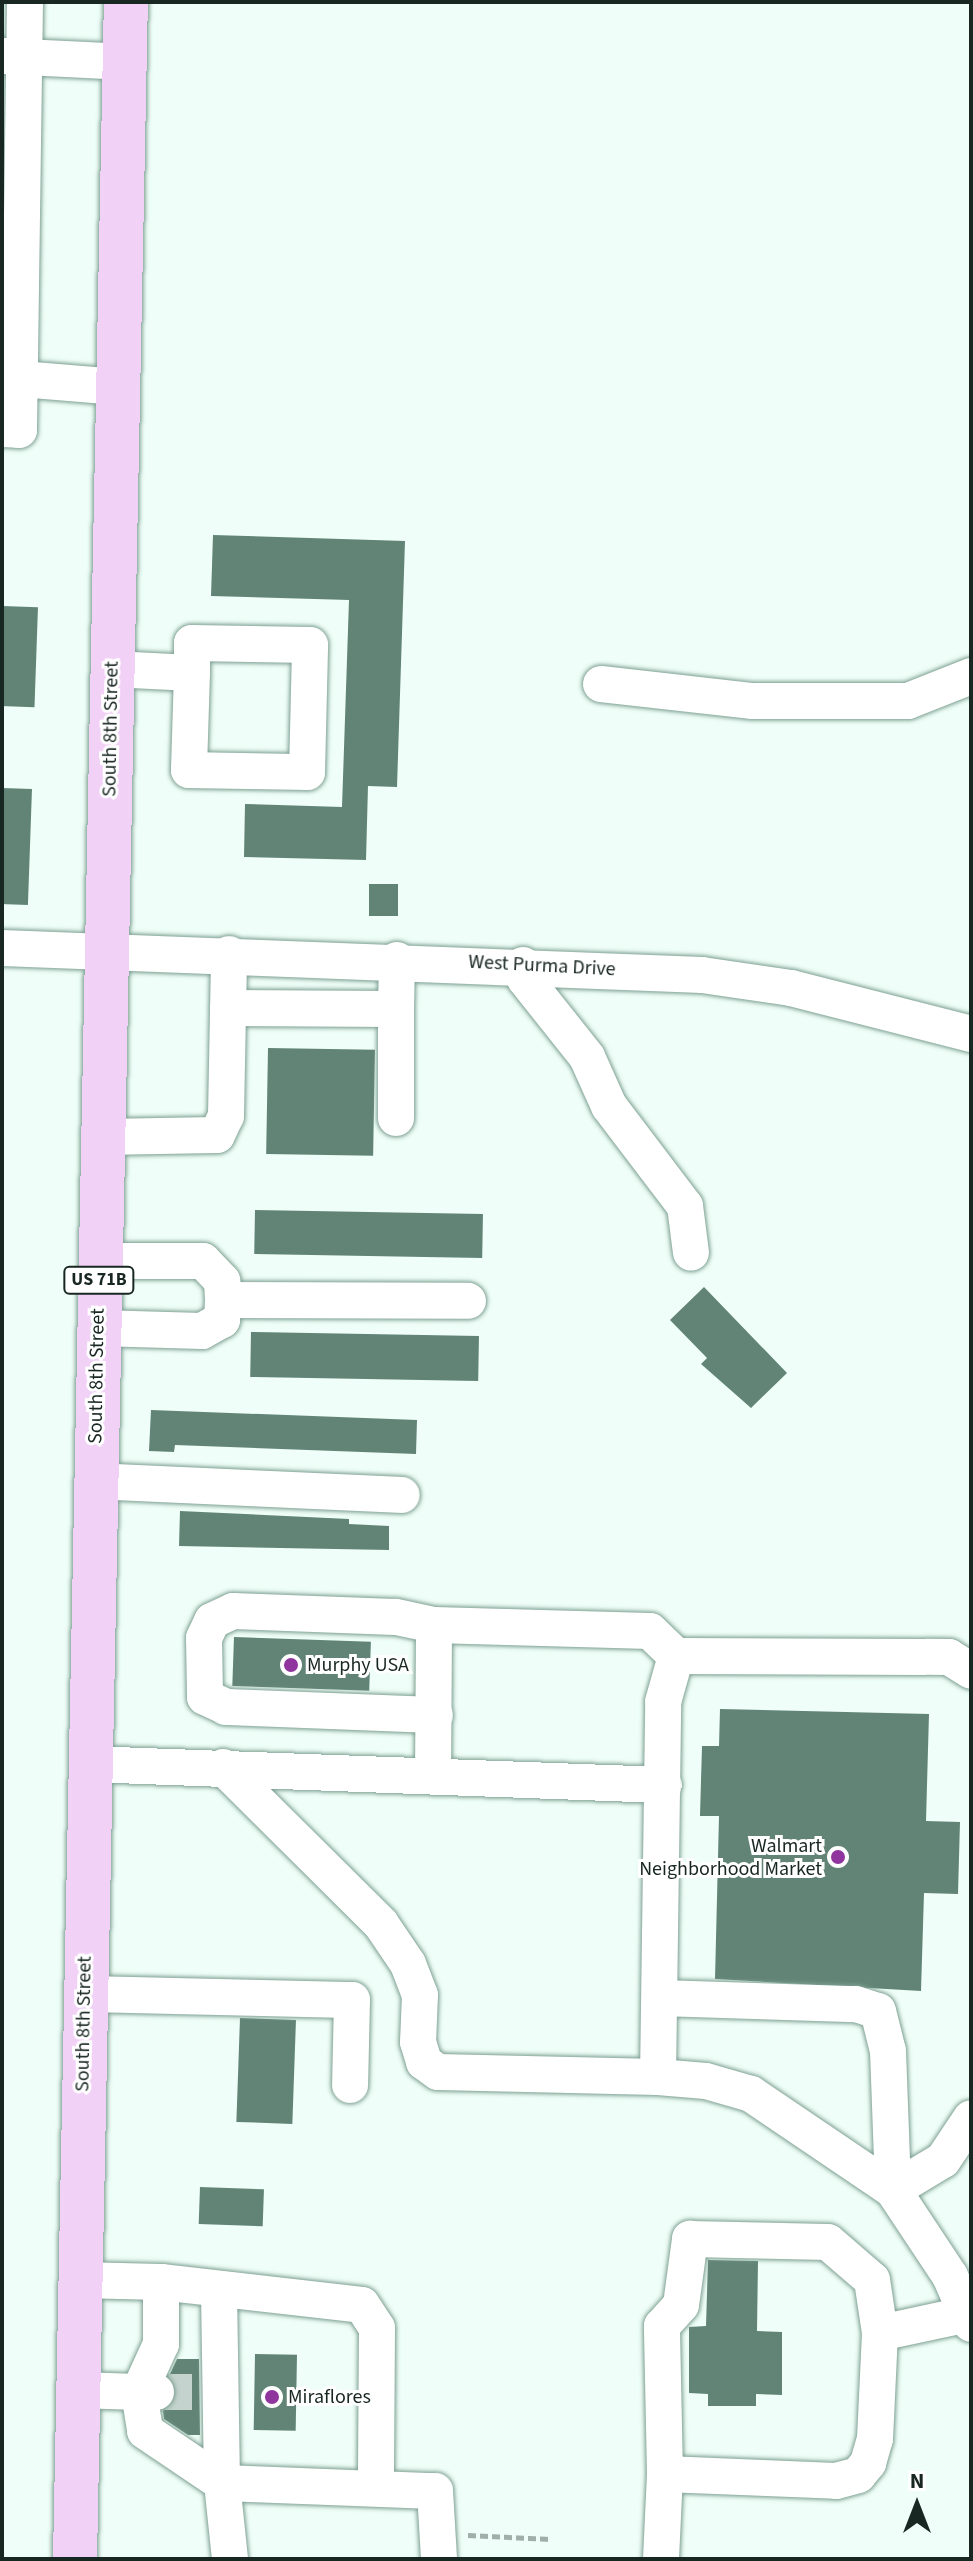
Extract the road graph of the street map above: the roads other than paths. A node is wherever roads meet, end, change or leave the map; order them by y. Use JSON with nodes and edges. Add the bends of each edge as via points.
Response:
{"nodes":[{"id":1,"x":25,"y":2,"type":"edge"},
{"id":2,"x":126,"y":2,"type":"edge"},
{"id":3,"x":14,"y":56,"type":"edge"},
{"id":4,"x":125,"y":62,"type":"junction"},
{"id":5,"x":13,"y":134,"type":"edge"},
{"id":6,"x":21,"y":379,"type":"junction"},
{"id":7,"x":118,"y":387,"type":"junction"},
{"id":8,"x":2,"y":429,"type":"edge"},
{"id":9,"x":112,"y":669,"type":"junction"},
{"id":10,"x":192,"y":673,"type":"junction"},
{"id":11,"x":971,"y":676,"type":"edge"},
{"id":12,"x":601,"y":684,"type":"dead end"},
{"id":13,"x":2,"y":948,"type":"edge"},
{"id":14,"x":107,"y":950,"type":"junction"},
{"id":15,"x":229,"y":954,"type":"junction"},
{"id":16,"x":397,"y":960,"type":"junction"},
{"id":17,"x":523,"y":965,"type":"junction"},
{"id":18,"x":228,"y":1008,"type":"junction"},
{"id":19,"x":396,"y":1009,"type":"junction"},
{"id":20,"x":971,"y":1034,"type":"edge"},
{"id":21,"x":396,"y":1118,"type":"dead end"},
{"id":22,"x":102,"y":1137,"type":"junction"},
{"id":23,"x":691,"y":1253,"type":"dead end"},
{"id":24,"x":99,"y":1261,"type":"junction"},
{"id":25,"x":223,"y":1300,"type":"junction"},
{"id":26,"x":468,"y":1301,"type":"dead end"},
{"id":27,"x":98,"y":1328,"type":"junction"},
{"id":28,"x":94,"y":1481,"type":"junction"},
{"id":29,"x":402,"y":1495,"type":"dead end"},
{"id":30,"x":434,"y":1625,"type":"junction"},
{"id":31,"x":676,"y":1656,"type":"junction"},
{"id":32,"x":971,"y":1671,"type":"edge"},
{"id":33,"x":273,"y":1709,"type":"junction"},
{"id":34,"x":435,"y":1715,"type":"junction"},
{"id":35,"x":88,"y":1764,"type":"junction"},
{"id":36,"x":223,"y":1767,"type":"junction"},
{"id":37,"x":271,"y":1769,"type":"junction"},
{"id":38,"x":433,"y":1776,"type":"junction"},
{"id":39,"x":664,"y":1785,"type":"junction"},
{"id":40,"x":84,"y":1994,"type":"junction"},
{"id":41,"x":660,"y":1998,"type":"junction"},
{"id":42,"x":658,"y":2077,"type":"junction"},
{"id":43,"x":350,"y":2085,"type":"dead end"},
{"id":44,"x":971,"y":2118,"type":"edge"},
{"id":45,"x":893,"y":2190,"type":"junction"},
{"id":46,"x":79,"y":2280,"type":"junction"},
{"id":47,"x":161,"y":2282,"type":"junction"},
{"id":48,"x":219,"y":2291,"type":"junction"},
{"id":49,"x":970,"y":2319,"type":"edge"},
{"id":50,"x":880,"y":2333,"type":"junction"},
{"id":51,"x":77,"y":2390,"type":"junction"},
{"id":52,"x":148,"y":2392,"type":"junction"},
{"id":53,"x":665,"y":2474,"type":"junction"},
{"id":54,"x":222,"y":2483,"type":"junction"},
{"id":55,"x":376,"y":2487,"type":"junction"},
{"id":56,"x":438,"y":2547,"type":"edge"},
{"id":57,"x":75,"y":2559,"type":"edge"},
{"id":58,"x":230,"y":2559,"type":"edge"},
{"id":59,"x":661,"y":2559,"type":"edge"}],
"edges":[{"from":1,"to":3,"type":"street"},
{"from":2,"to":4,"type":"main road","name":"South 8th Street","number":"US 71B"},
{"from":3,"to":4,"type":"street"},
{"from":3,"to":5,"type":"street"},
{"from":4,"to":7,"type":"main road","name":"South 8th Street","number":"US 71B"},
{"from":5,"to":6,"type":"street"},
{"from":6,"to":7,"type":"street"},
{"from":6,"to":8,"type":"street","via":[[19,430]]},
{"from":7,"to":9,"type":"main road","name":"South 8th Street","number":"US 71B"},
{"from":9,"to":10,"type":"street"},
{"from":9,"to":14,"type":"main road","name":"South 8th Street","number":"US 71B"},
{"from":10,"to":10,"type":"street","via":[[189,770],[307,772],[310,645],[192,643]]},
{"from":11,"to":12,"type":"street","via":[[908,701],[753,701]]},
{"from":13,"to":14,"type":"street","name":"West Purma Drive"},
{"from":14,"to":15,"type":"street","name":"West Purma Drive"},
{"from":14,"to":22,"type":"main road","name":"South 8th Street","number":"US 71B"},
{"from":15,"to":16,"type":"street","name":"West Purma Drive"},
{"from":15,"to":18,"type":"street"},
{"from":16,"to":17,"type":"street","name":"West Purma Drive"},
{"from":16,"to":19,"type":"street"},
{"from":17,"to":20,"type":"street","name":"West Purma Drive","via":[[702,975],[791,988]]},
{"from":17,"to":23,"type":"street","via":[[525,979],[587,1057],[609,1106],[685,1206]]},
{"from":18,"to":19,"type":"street"},
{"from":18,"to":22,"type":"street","via":[[226,1116],[217,1135]]},
{"from":19,"to":21,"type":"street"},
{"from":22,"to":24,"type":"main road","name":"South 8th Street","number":"US 71B"},
{"from":24,"to":25,"type":"street","via":[[203,1261],[222,1281]]},
{"from":24,"to":27,"type":"main road","name":"South 8th Street","number":"US 71B"},
{"from":25,"to":26,"type":"street"},
{"from":25,"to":27,"type":"street","via":[[222,1320],[202,1331]]},
{"from":27,"to":28,"type":"main road","name":"South 8th Street","number":"US 71B"},
{"from":28,"to":29,"type":"street"},
{"from":28,"to":35,"type":"main road","name":"South 8th Street","number":"US 71B"},
{"from":30,"to":31,"type":"street","via":[[650,1631]]},
{"from":30,"to":33,"type":"street","via":[[395,1617],[233,1611],[212,1621],[204,1638],[205,1697],[226,1707]]},
{"from":30,"to":34,"type":"street"},
{"from":31,"to":32,"type":"street","via":[[949,1657]]},
{"from":31,"to":39,"type":"street","via":[[663,1702]]},
{"from":33,"to":34,"type":"street"},
{"from":33,"to":37,"type":"street"},
{"from":34,"to":38,"type":"street"},
{"from":35,"to":36,"type":"street"},
{"from":35,"to":40,"type":"main road","name":"South 8th Street","number":"US 71B"},
{"from":36,"to":37,"type":"street"},
{"from":36,"to":42,"type":"street","via":[[381,1924],[408,1964],[420,1995],[418,2042],[424,2062],[438,2072]]},
{"from":37,"to":38,"type":"street"},
{"from":38,"to":39,"type":"street"},
{"from":39,"to":41,"type":"street"},
{"from":40,"to":43,"type":"street","via":[[352,2000]]},
{"from":40,"to":46,"type":"main road","name":"South 8th Street","number":"US 71B"},
{"from":41,"to":42,"type":"street"},
{"from":41,"to":45,"type":"street","via":[[856,2004],[878,2011],[888,2051]]},
{"from":42,"to":45,"type":"street","via":[[706,2081],[751,2094]]},
{"from":44,"to":45,"type":"street","via":[[943,2160]]},
{"from":45,"to":49,"type":"street","via":[[925,2231]]},
{"from":46,"to":47,"type":"street"},
{"from":46,"to":51,"type":"main road","name":"South 8th Street","number":"US 71B"},
{"from":47,"to":48,"type":"street"},
{"from":47,"to":52,"type":"street","via":[[161,2344]]},
{"from":48,"to":54,"type":"street","via":[[213,2392]]},
{"from":48,"to":55,"type":"street","via":[[341,2300],[362,2305],[372,2314],[377,2328]]},
{"from":49,"to":50,"type":"street"},
{"from":50,"to":53,"type":"street","via":[[875,2439],[858,2475],[836,2481]]},
{"from":50,"to":53,"type":"street","via":[[872,2280],[828,2242],[690,2239],[681,2305],[662,2326]]},
{"from":51,"to":52,"type":"street"},
{"from":51,"to":57,"type":"main road","name":"South 8th Street","number":"US 71B"},
{"from":52,"to":54,"type":"street","via":[[145,2431]]},
{"from":53,"to":59,"type":"street"},
{"from":54,"to":55,"type":"street"},
{"from":54,"to":58,"type":"street"},
{"from":55,"to":56,"type":"street","via":[[435,2491]]}]}
